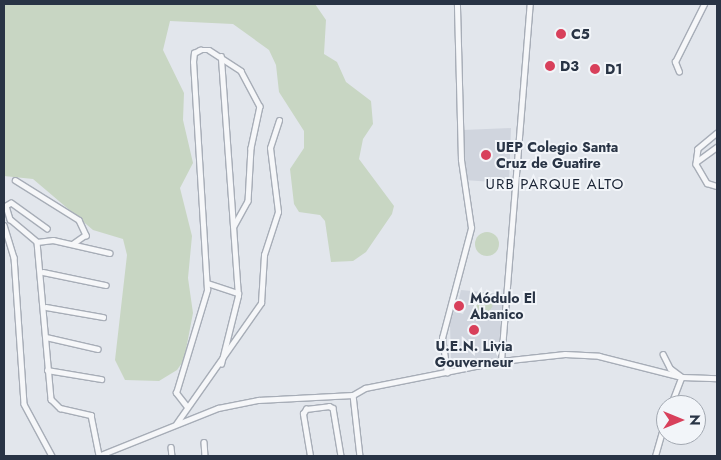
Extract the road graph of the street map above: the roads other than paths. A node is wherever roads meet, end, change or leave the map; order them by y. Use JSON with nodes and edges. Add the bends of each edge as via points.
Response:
{"nodes":[{"id":1,"x":457,"y":4,"type":"edge"},
{"id":2,"x":530,"y":4,"type":"edge"},
{"id":3,"x":704,"y":4,"type":"edge"},
{"id":4,"x":221,"y":57,"type":"junction"},
{"id":5,"x":679,"y":72,"type":"dead end"},
{"id":6,"x":279,"y":120,"type":"dead end"},
{"id":7,"x":717,"y":133,"type":"edge"},
{"id":8,"x":717,"y":147,"type":"edge"},
{"id":9,"x":696,"y":162,"type":"junction"},
{"id":10,"x":15,"y":180,"type":"dead end"},
{"id":11,"x":717,"y":186,"type":"edge"},
{"id":12,"x":4,"y":225,"type":"edge"},
{"id":13,"x":234,"y":226,"type":"junction"},
{"id":14,"x":47,"y":229,"type":"dead end"},
{"id":15,"x":37,"y":242,"type":"junction"},
{"id":16,"x":73,"y":244,"type":"junction"},
{"id":17,"x":110,"y":253,"type":"dead end"},
{"id":18,"x":43,"y":272,"type":"junction"},
{"id":19,"x":207,"y":283,"type":"junction"},
{"id":20,"x":106,"y":285,"type":"dead end"},
{"id":21,"x":238,"y":293,"type":"junction"},
{"id":22,"x":46,"y":307,"type":"junction"},
{"id":23,"x":103,"y":317,"type":"dead end"},
{"id":24,"x":46,"y":337,"type":"junction"},
{"id":25,"x":98,"y":349,"type":"dead end"},
{"id":26,"x":663,"y":354,"type":"dead end"},
{"id":27,"x":501,"y":362,"type":"junction"},
{"id":28,"x":221,"y":364,"type":"junction"},
{"id":29,"x":47,"y":370,"type":"junction"},
{"id":30,"x":447,"y":373,"type":"junction"},
{"id":31,"x":682,"y":377,"type":"junction"},
{"id":32,"x":717,"y":378,"type":"edge"},
{"id":33,"x":101,"y":379,"type":"dead end"},
{"id":34,"x":353,"y":395,"type":"junction"},
{"id":35,"x":675,"y":395,"type":"edge"},
{"id":36,"x":187,"y":407,"type":"junction"},
{"id":37,"x":175,"y":425,"type":"junction"},
{"id":38,"x":204,"y":442,"type":"dead end"},
{"id":39,"x":171,"y":447,"type":"dead end"},
{"id":40,"x":52,"y":456,"type":"edge"},
{"id":41,"x":99,"y":456,"type":"edge"},
{"id":42,"x":172,"y":456,"type":"edge"},
{"id":43,"x":205,"y":456,"type":"edge"},
{"id":44,"x":310,"y":456,"type":"edge"},
{"id":45,"x":341,"y":456,"type":"edge"},
{"id":46,"x":360,"y":456,"type":"edge"}],
"edges":[{"from":1,"to":30,"type":"street","via":[[461,160],[471,228],[442,338]]},
{"from":2,"to":27,"type":"street"},
{"from":3,"to":5,"type":"street","via":[[675,62]]},
{"from":4,"to":13,"type":"street"},
{"from":4,"to":13,"type":"street","via":[[241,71],[254,88],[260,116],[251,148],[248,201]]},
{"from":4,"to":19,"type":"street","via":[[209,50],[194,53]]},
{"from":6,"to":28,"type":"street","via":[[270,148],[278,212],[264,255],[261,302]]},
{"from":7,"to":9,"type":"street","via":[[698,149]]},
{"from":8,"to":9,"type":"street"},
{"from":9,"to":11,"type":"street","via":[[707,183]]},
{"from":10,"to":16,"type":"street","via":[[79,220],[86,235]]},
{"from":12,"to":40,"type":"street","via":[[14,257],[24,404]]},
{"from":13,"to":21,"type":"street"},
{"from":14,"to":15,"type":"street","via":[[11,203],[6,206],[10,218]]},
{"from":15,"to":16,"type":"street"},
{"from":15,"to":18,"type":"street"},
{"from":16,"to":17,"type":"street"},
{"from":18,"to":20,"type":"street"},
{"from":18,"to":22,"type":"street"},
{"from":19,"to":21,"type":"street"},
{"from":19,"to":36,"type":"street","via":[[176,393]]},
{"from":21,"to":28,"type":"street"},
{"from":22,"to":23,"type":"street"},
{"from":22,"to":24,"type":"street"},
{"from":24,"to":25,"type":"street"},
{"from":24,"to":29,"type":"street"},
{"from":26,"to":31,"type":"street","via":[[670,368]]},
{"from":27,"to":30,"type":"street"},
{"from":27,"to":31,"type":"street","via":[[565,354],[599,356]]},
{"from":28,"to":36,"type":"street"},
{"from":29,"to":33,"type":"street"},
{"from":29,"to":41,"type":"street","via":[[54,404],[93,417]]},
{"from":30,"to":34,"type":"street","via":[[365,388]]},
{"from":31,"to":32,"type":"street"},
{"from":31,"to":35,"type":"street"},
{"from":34,"to":37,"type":"street","via":[[258,400],[218,408]]},
{"from":34,"to":46,"type":"street"},
{"from":36,"to":37,"type":"street"},
{"from":37,"to":41,"type":"street"},
{"from":38,"to":43,"type":"street"},
{"from":39,"to":42,"type":"street"},
{"from":44,"to":45,"type":"street","via":[[303,414],[309,408],[329,406],[333,408]]}]}
